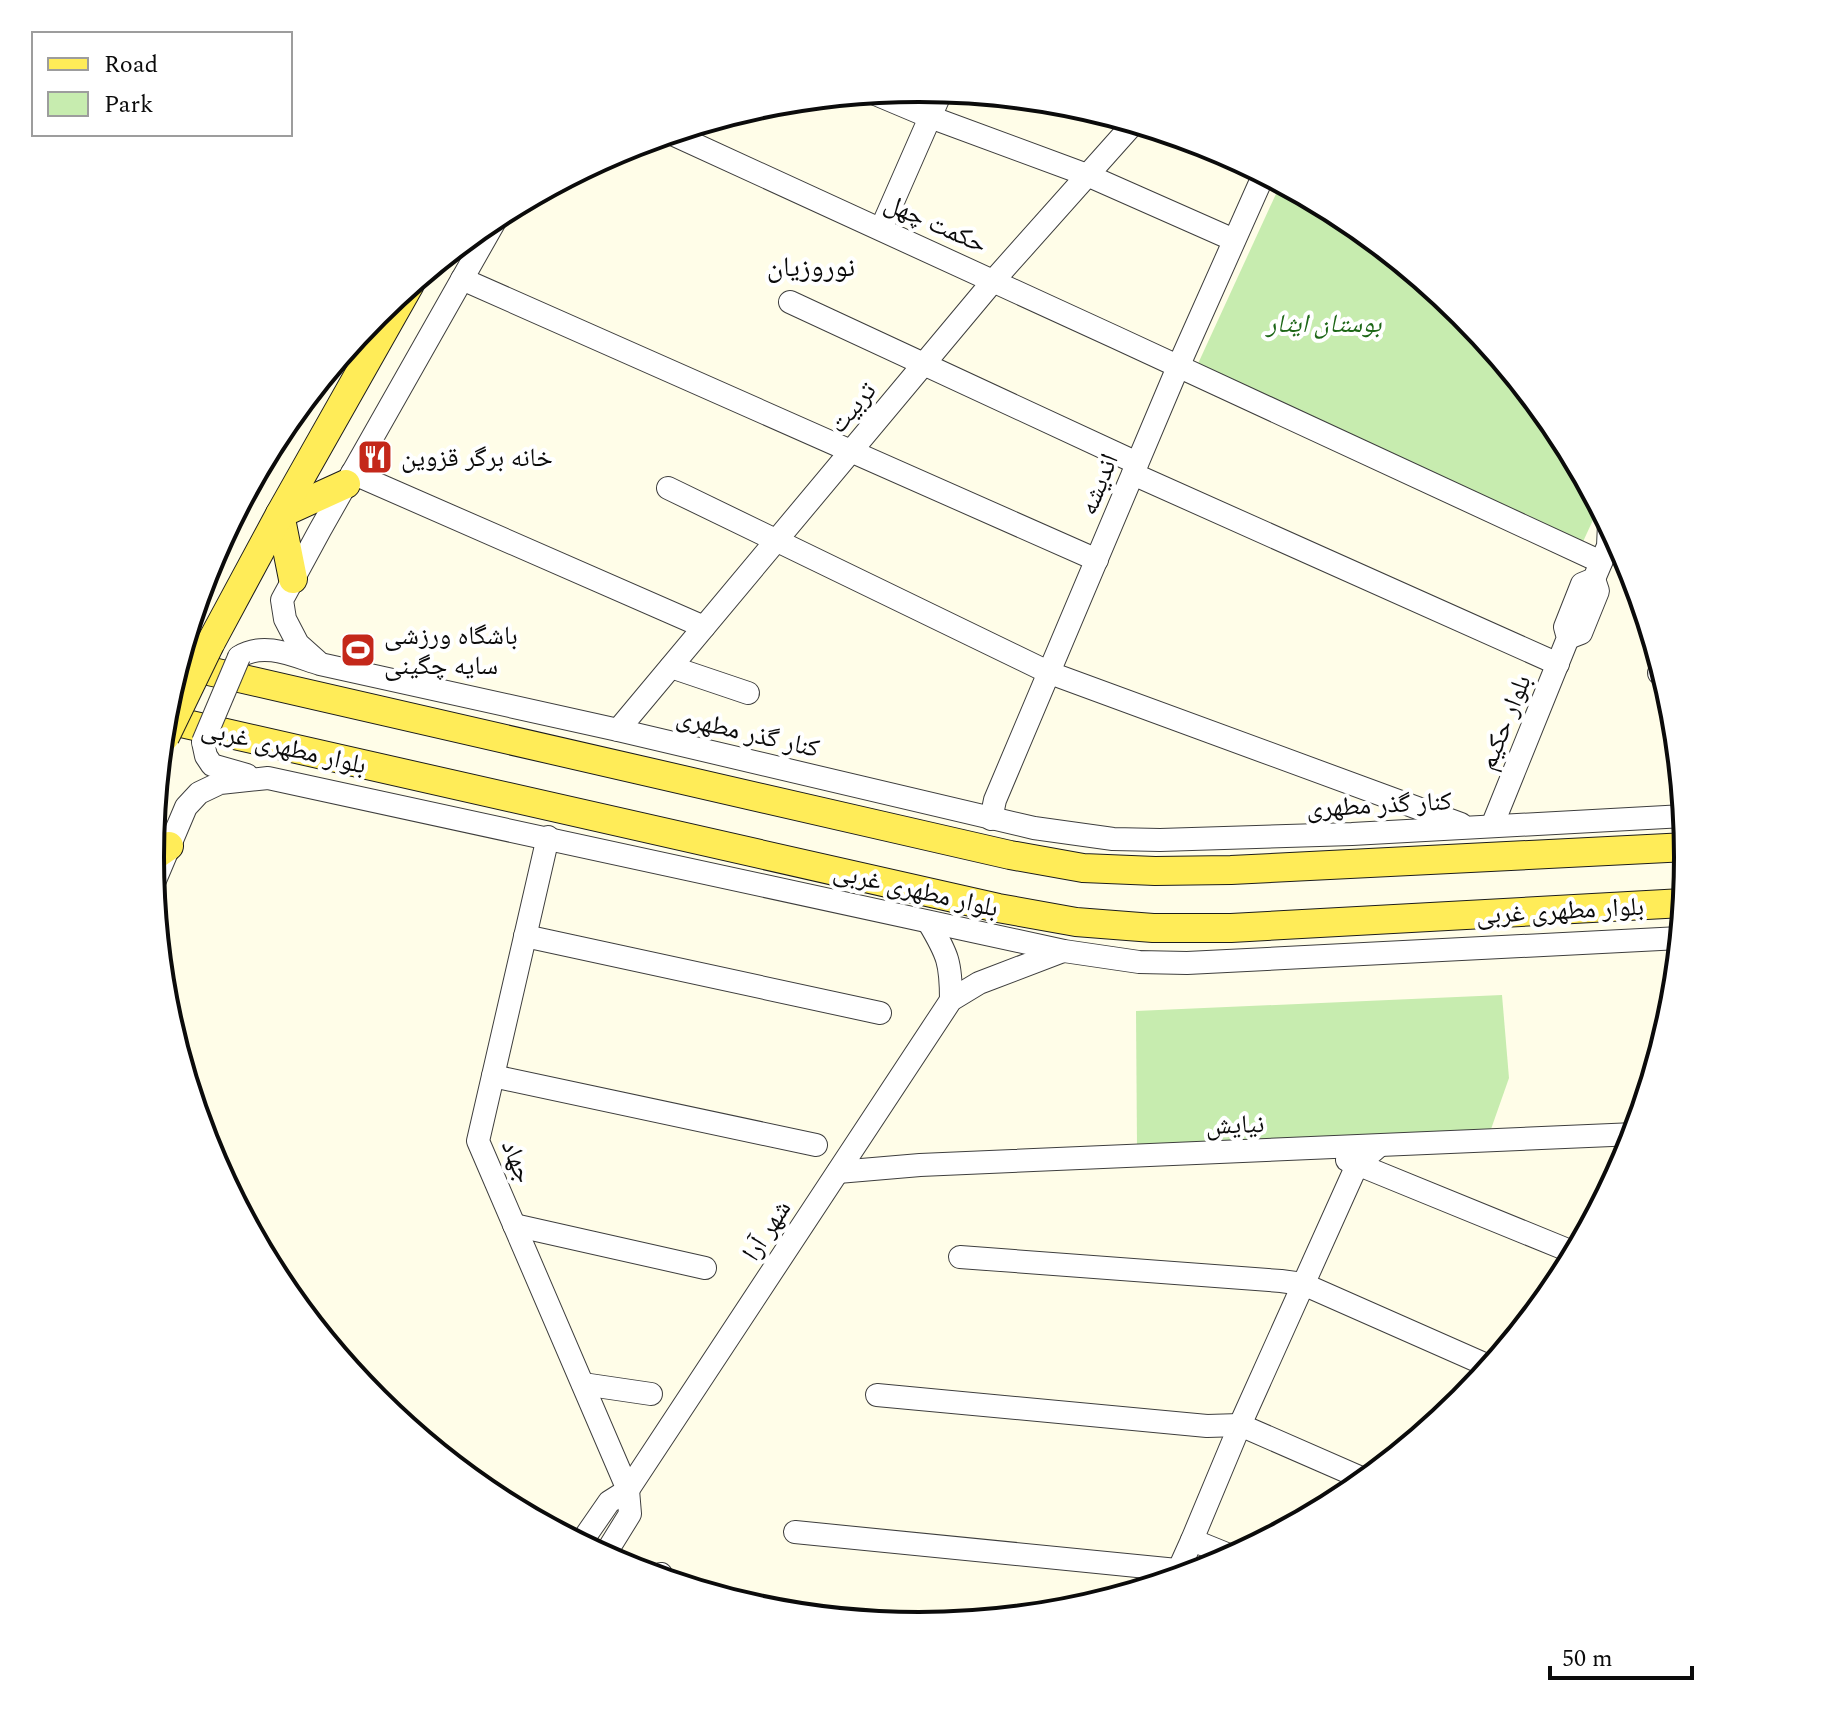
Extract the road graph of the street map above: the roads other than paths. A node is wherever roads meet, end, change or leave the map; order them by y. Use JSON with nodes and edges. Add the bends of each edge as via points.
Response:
{"nodes":[{"id":1,"x":897,"y":103,"type":"edge"},
{"id":2,"x":936,"y":103,"type":"edge"},
{"id":3,"x":930,"y":117,"type":"junction"},
{"id":4,"x":1126,"y":132,"type":"edge"},
{"id":5,"x":684,"y":140,"type":"edge"},
{"id":6,"x":1087,"y":175,"type":"junction"},
{"id":7,"x":1260,"y":184,"type":"edge"},
{"id":8,"x":881,"y":229,"type":"junction"},
{"id":9,"x":484,"y":240,"type":"edge"},
{"id":10,"x":1234,"y":240,"type":"junction"},
{"id":11,"x":462,"y":279,"type":"junction"},
{"id":12,"x":994,"y":280,"type":"junction"},
{"id":13,"x":790,"y":302,"type":"dead end"},
{"id":14,"x":391,"y":317,"type":"edge"},
{"id":15,"x":924,"y":364,"type":"junction"},
{"id":16,"x":1178,"y":367,"type":"junction"},
{"id":17,"x":851,"y":452,"type":"junction"},
{"id":18,"x":1135,"y":468,"type":"junction"},
{"id":19,"x":349,"y":479,"type":"junction"},
{"id":20,"x":668,"y":488,"type":"dead end"},
{"id":21,"x":280,"y":514,"type":"junction"},
{"id":22,"x":776,"y":541,"type":"junction"},
{"id":23,"x":1606,"y":550,"type":"edge"},
{"id":24,"x":1097,"y":560,"type":"junction"},
{"id":25,"x":293,"y":579,"type":"junction"},
{"id":26,"x":704,"y":627,"type":"junction"},
{"id":27,"x":320,"y":664,"type":"junction"},
{"id":28,"x":1558,"y":664,"type":"junction"},
{"id":29,"x":189,"y":667,"type":"edge"},
{"id":30,"x":671,"y":667,"type":"junction"},
{"id":31,"x":1050,"y":673,"type":"junction"},
{"id":32,"x":748,"y":693,"type":"dead end"},
{"id":33,"x":182,"y":698,"type":"edge"},
{"id":34,"x":618,"y":730,"type":"junction"},
{"id":35,"x":174,"y":736,"type":"edge"},
{"id":36,"x":268,"y":778,"type":"junction"},
{"id":37,"x":1672,"y":817,"type":"edge"},
{"id":38,"x":991,"y":819,"type":"junction"},
{"id":39,"x":1481,"y":826,"type":"junction"},
{"id":40,"x":1352,"y":834,"type":"junction"},
{"id":41,"x":548,"y":837,"type":"junction"},
{"id":42,"x":165,"y":844,"type":"edge"},
{"id":43,"x":1674,"y":848,"type":"edge"},
{"id":44,"x":1306,"y":866,"type":"junction"},
{"id":45,"x":1672,"y":904,"type":"edge"},
{"id":46,"x":929,"y":923,"type":"junction"},
{"id":47,"x":525,"y":936,"type":"junction"},
{"id":48,"x":1669,"y":939,"type":"edge"},
{"id":49,"x":1064,"y":951,"type":"junction"},
{"id":50,"x":951,"y":1000,"type":"junction"},
{"id":51,"x":880,"y":1013,"type":"dead end"},
{"id":52,"x":493,"y":1076,"type":"junction"},
{"id":53,"x":1621,"y":1135,"type":"edge"},
{"id":54,"x":816,"y":1145,"type":"dead end"},
{"id":55,"x":1379,"y":1146,"type":"junction"},
{"id":56,"x":1325,"y":1148,"type":"junction"},
{"id":57,"x":1357,"y":1165,"type":"junction"},
{"id":58,"x":838,"y":1172,"type":"junction"},
{"id":59,"x":514,"y":1225,"type":"junction"},
{"id":60,"x":1564,"y":1249,"type":"edge"},
{"id":61,"x":960,"y":1257,"type":"dead end"},
{"id":62,"x":705,"y":1268,"type":"dead end"},
{"id":63,"x":1303,"y":1284,"type":"junction"},
{"id":64,"x":1480,"y":1362,"type":"edge"},
{"id":65,"x":583,"y":1384,"type":"junction"},
{"id":66,"x":651,"y":1394,"type":"dead end"},
{"id":67,"x":877,"y":1395,"type":"dead end"},
{"id":68,"x":1240,"y":1425,"type":"junction"},
{"id":69,"x":1353,"y":1474,"type":"edge"},
{"id":70,"x":628,"y":1490,"type":"junction"},
{"id":71,"x":795,"y":1532,"type":"dead end"},
{"id":72,"x":586,"y":1535,"type":"edge"},
{"id":73,"x":1192,"y":1540,"type":"junction"},
{"id":74,"x":610,"y":1546,"type":"edge"},
{"id":75,"x":1218,"y":1550,"type":"edge"},
{"id":76,"x":1180,"y":1565,"type":"edge"},
{"id":77,"x":1158,"y":1573,"type":"edge"}],
"edges":[{"from":1,"to":3,"type":"street"},
{"from":2,"to":3,"type":"street"},
{"from":3,"to":6,"type":"street"},
{"from":3,"to":8,"type":"street"},
{"from":4,"to":6,"type":"street","name":"تربیت"},
{"from":5,"to":8,"type":"street","name":"حکمت چهل"},
{"from":6,"to":10,"type":"street"},
{"from":6,"to":12,"type":"street","name":"تربیت"},
{"from":7,"to":10,"type":"street","name":"اندیشه"},
{"from":8,"to":12,"type":"street","name":"حکمت چهل"},
{"from":9,"to":11,"type":"street"},
{"from":10,"to":16,"type":"street","name":"اندیشه"},
{"from":11,"to":17,"type":"street"},
{"from":11,"to":19,"type":"street"},
{"from":12,"to":15,"type":"street","name":"تربیت"},
{"from":12,"to":16,"type":"street","name":"حکمت چهل"},
{"from":13,"to":15,"type":"street"},
{"from":14,"to":21,"type":"main road"},
{"from":15,"to":17,"type":"street","name":"تربیت"},
{"from":15,"to":18,"type":"street"},
{"from":16,"to":18,"type":"street","name":"اندیشه"},
{"from":16,"to":23,"type":"street","name":"حکمت چهل"},
{"from":17,"to":22,"type":"street","name":"تربیت"},
{"from":17,"to":24,"type":"street"},
{"from":18,"to":24,"type":"street","name":"اندیشه"},
{"from":18,"to":28,"type":"street"},
{"from":19,"to":21,"type":"main road"},
{"from":19,"to":25,"type":"street"},
{"from":19,"to":26,"type":"street"},
{"from":20,"to":22,"type":"street"},
{"from":21,"to":25,"type":"main road"},
{"from":21,"to":33,"type":"main road","bridge":true},
{"from":22,"to":26,"type":"street","name":"تربیت"},
{"from":22,"to":31,"type":"street"},
{"from":23,"to":28,"type":"street","name":"بلوار حکیم","via":[[1598,591],[1581,633],[1568,638]]},
{"from":24,"to":31,"type":"street","name":"اندیشه"},
{"from":25,"to":27,"type":"street","via":[[282,600],[285,619],[298,644]]},
{"from":26,"to":30,"type":"street","name":"تربیت"},
{"from":27,"to":34,"type":"street","name":"کنار گذر مطهری"},
{"from":27,"to":36,"type":"street","name":"کنار گذر مطهری","bridge":true,"via":[[265,649],[239,657],[203,742],[206,756],[212,765]]},
{"from":28,"to":39,"type":"street","name":"بلوار حکیم"},
{"from":29,"to":44,"type":"main road","name":"بلوار مطهری غربی","via":[[1010,855],[1083,868],[1155,871]]},
{"from":30,"to":32,"type":"street"},
{"from":30,"to":34,"type":"street","name":"تربیت"},
{"from":31,"to":38,"type":"street","name":"اندیشه"},
{"from":31,"to":39,"type":"street"},
{"from":34,"to":38,"type":"street","name":"کنار گذر مطهری"},
{"from":35,"to":45,"type":"main road","name":"بلوار مطهری غربی","via":[[1076,922],[1231,928]]},
{"from":36,"to":41,"type":"street"},
{"from":36,"to":42,"type":"street","via":[[220,783],[199,793]]},
{"from":37,"to":39,"type":"street","name":"کنار گذر مطهری"},
{"from":38,"to":40,"type":"street","name":"کنار گذر مطهری","via":[[1113,839]]},
{"from":39,"to":40,"type":"street","name":"کنار گذر مطهری"},
{"from":40,"to":44,"type":"street"},
{"from":41,"to":46,"type":"street"},
{"from":41,"to":47,"type":"street","name":"جهاد"},
{"from":43,"to":44,"type":"main road","name":"بلوار مطهری غربی"},
{"from":46,"to":49,"type":"street"},
{"from":46,"to":50,"type":"street","via":[[948,955]]},
{"from":47,"to":51,"type":"street"},
{"from":47,"to":52,"type":"street","name":"جهاد"},
{"from":48,"to":49,"type":"street","via":[[1187,963]]},
{"from":49,"to":50,"type":"street","via":[[979,983]]},
{"from":50,"to":58,"type":"street","name":"شهر آرا"},
{"from":52,"to":54,"type":"street"},
{"from":52,"to":59,"type":"street","name":"جهاد","via":[[478,1141]]},
{"from":53,"to":55,"type":"street","name":"نيايش"},
{"from":55,"to":56,"type":"street","name":"نيايش"},
{"from":55,"to":57,"type":"street"},
{"from":56,"to":57,"type":"street"},
{"from":56,"to":58,"type":"street","name":"نيايش"},
{"from":57,"to":60,"type":"street"},
{"from":57,"to":63,"type":"street"},
{"from":58,"to":70,"type":"street","name":"شهر آرا"},
{"from":59,"to":62,"type":"street"},
{"from":59,"to":65,"type":"street","name":"جهاد"},
{"from":61,"to":63,"type":"street"},
{"from":63,"to":64,"type":"street"},
{"from":63,"to":68,"type":"street"},
{"from":65,"to":66,"type":"street"},
{"from":65,"to":70,"type":"street","name":"جهاد"},
{"from":67,"to":68,"type":"street"},
{"from":68,"to":69,"type":"street"},
{"from":68,"to":73,"type":"street"},
{"from":70,"to":72,"type":"street","name":"شهر آرا","via":[[609,1502]]},
{"from":70,"to":74,"type":"street","name":"شهر آرا","via":[[630,1514]]},
{"from":71,"to":77,"type":"street"},
{"from":73,"to":75,"type":"street"},
{"from":73,"to":76,"type":"street"}]}
